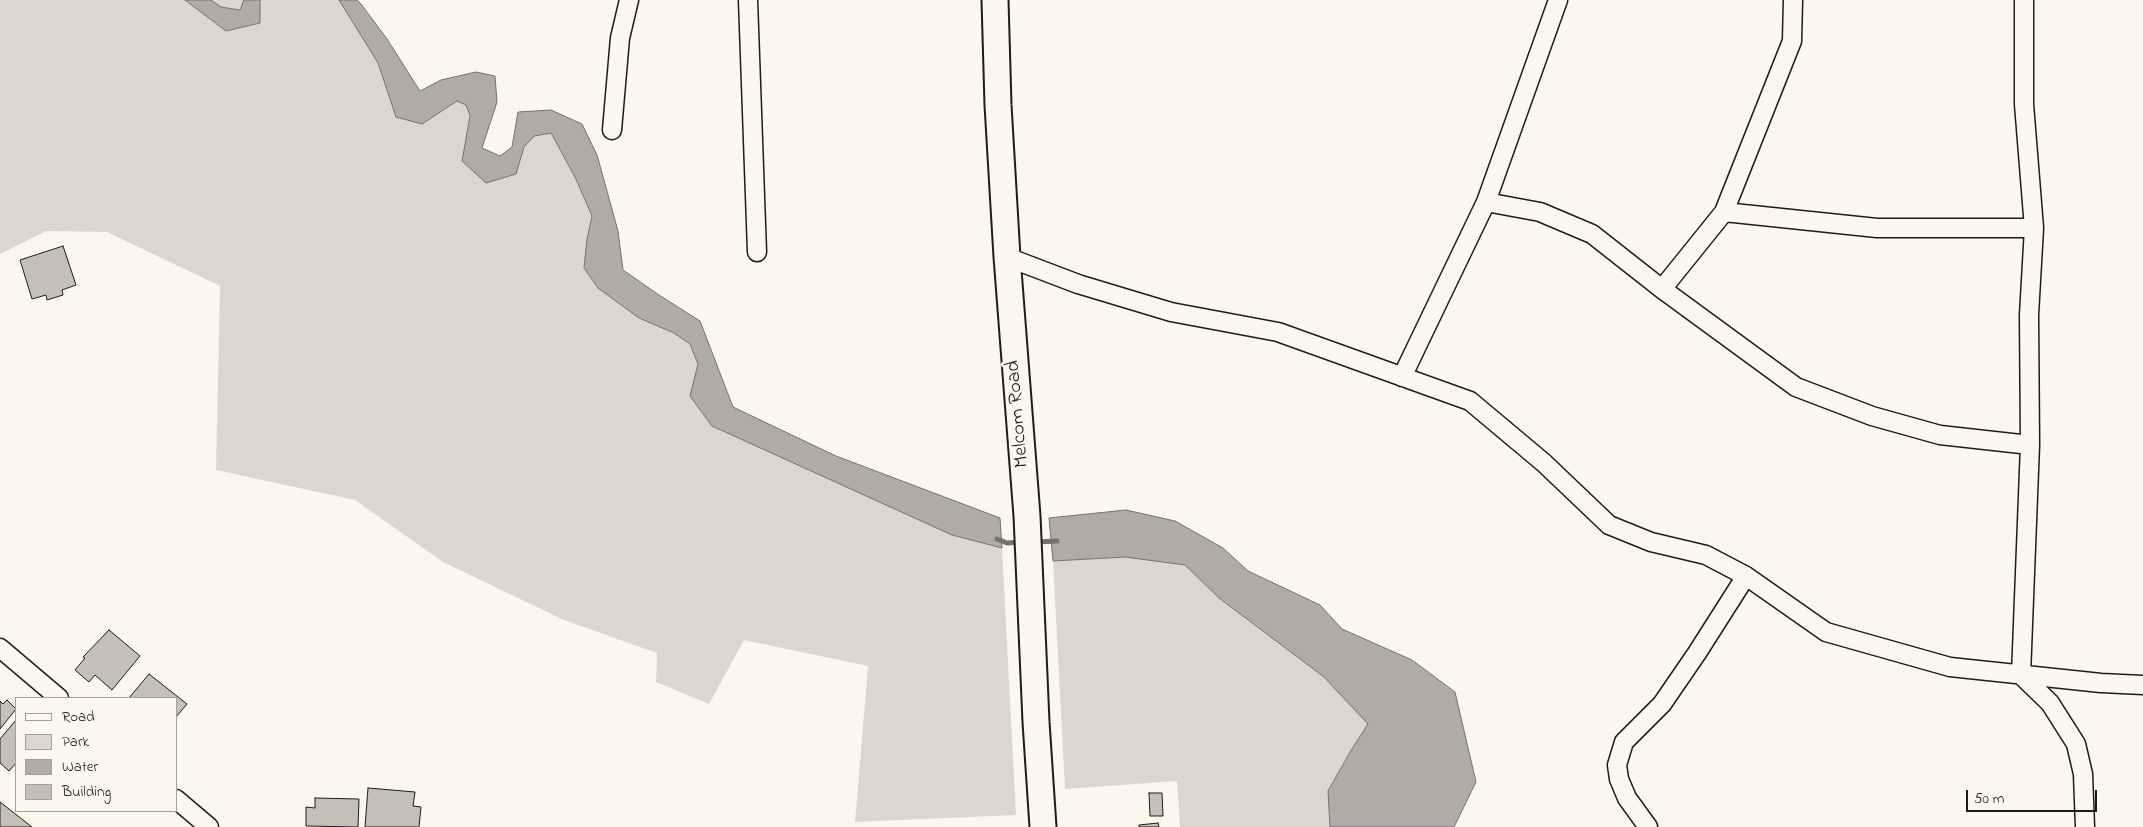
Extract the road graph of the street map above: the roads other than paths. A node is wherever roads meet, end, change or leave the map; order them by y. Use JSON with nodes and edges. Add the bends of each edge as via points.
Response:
{"nodes":[{"id":1,"x":629,"y":0,"type":"edge"},
{"id":2,"x":748,"y":0,"type":"edge"},
{"id":3,"x":995,"y":0,"type":"edge"},
{"id":4,"x":1558,"y":0,"type":"edge"},
{"id":5,"x":1793,"y":0,"type":"edge"},
{"id":6,"x":2024,"y":0,"type":"edge"},
{"id":7,"x":612,"y":130,"type":"dead end"},
{"id":8,"x":1486,"y":202,"type":"junction"},
{"id":9,"x":1724,"y":212,"type":"junction"},
{"id":10,"x":2034,"y":228,"type":"junction"},
{"id":11,"x":757,"y":252,"type":"dead end"},
{"id":12,"x":1007,"y":257,"type":"junction"},
{"id":13,"x":1662,"y":289,"type":"junction"},
{"id":14,"x":1402,"y":377,"type":"junction"},
{"id":15,"x":2030,"y":445,"type":"junction"},
{"id":16,"x":1746,"y":576,"type":"junction"},
{"id":17,"x":0,"y":648,"type":"edge"},
{"id":18,"x":2021,"y":675,"type":"junction"},
{"id":19,"x":2143,"y":685,"type":"edge"},
{"id":20,"x":58,"y":697,"type":"edge"},
{"id":21,"x":178,"y":801,"type":"edge"},
{"id":22,"x":209,"y":827,"type":"edge"},
{"id":23,"x":1043,"y":827,"type":"edge"},
{"id":24,"x":1648,"y":827,"type":"edge"},
{"id":25,"x":2085,"y":827,"type":"edge"}],
"edges":[{"from":1,"to":7,"type":"street","via":[[620,38]]},
{"from":2,"to":11,"type":"street"},
{"from":3,"to":12,"type":"main road","name":"Melcom Road"},
{"from":4,"to":8,"type":"street"},
{"from":5,"to":9,"type":"street","via":[[1792,41]]},
{"from":6,"to":10,"type":"street","via":[[2024,104]]},
{"from":8,"to":13,"type":"street","via":[[1540,212],[1592,234]]},
{"from":8,"to":14,"type":"street"},
{"from":9,"to":10,"type":"street","via":[[1877,228]]},
{"from":9,"to":13,"type":"street"},
{"from":10,"to":15,"type":"street","via":[[2029,315]]},
{"from":12,"to":14,"type":"street","via":[[1078,284],[1171,312],[1278,332]]},
{"from":12,"to":23,"type":"main road","name":"Melcom Road","via":[[1027,516]]},
{"from":13,"to":15,"type":"street","via":[[1796,387],[1872,416],[1940,435]]},
{"from":14,"to":16,"type":"street","via":[[1470,401],[1544,463],[1609,525],[1651,542],[1706,555]]},
{"from":15,"to":18,"type":"street"},
{"from":16,"to":18,"type":"street","via":[[1826,632],[1950,667]]},
{"from":16,"to":24,"type":"street","via":[[1662,704],[1624,742],[1617,765],[1618,779]]},
{"from":17,"to":20,"type":"street"},
{"from":18,"to":19,"type":"street"},
{"from":18,"to":25,"type":"street","via":[[2050,703],[2076,744],[2083,774]]},
{"from":21,"to":22,"type":"street"}]}
